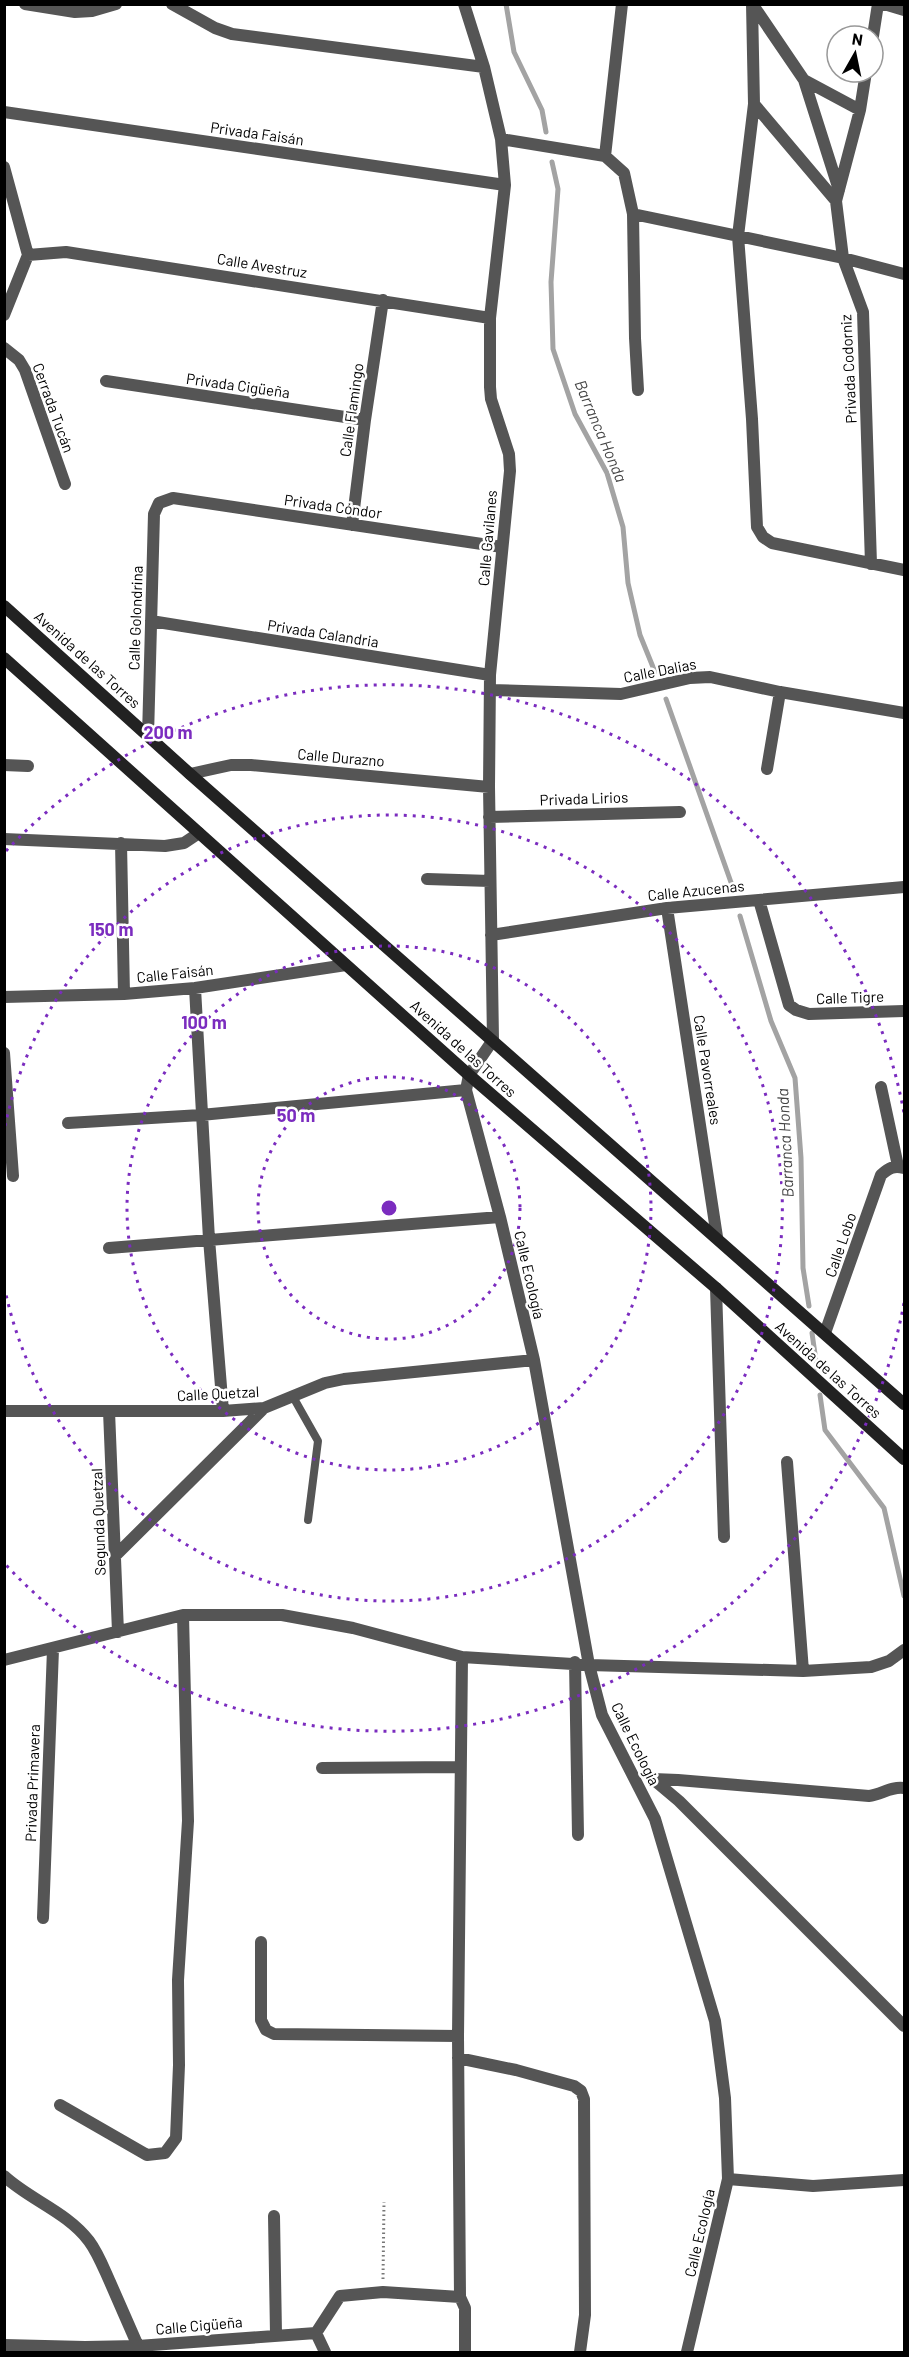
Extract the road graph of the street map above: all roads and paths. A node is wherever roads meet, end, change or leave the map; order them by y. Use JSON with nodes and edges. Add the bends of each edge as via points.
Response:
{"nodes":[{"id":1,"x":25,"y":4,"type":"edge"},
{"id":2,"x":116,"y":4,"type":"edge"},
{"id":3,"x":172,"y":4,"type":"edge"},
{"id":4,"x":464,"y":4,"type":"edge"},
{"id":5,"x":622,"y":4,"type":"edge"},
{"id":6,"x":752,"y":4,"type":"edge"},
{"id":7,"x":878,"y":4,"type":"edge"},
{"id":8,"x":884,"y":4,"type":"edge"},
{"id":9,"x":904,"y":10,"type":"edge"},
{"id":10,"x":875,"y":24,"type":"edge"},
{"id":11,"x":484,"y":67,"type":"junction"},
{"id":12,"x":804,"y":80,"type":"junction"},
{"id":13,"x":864,"y":84,"type":"edge"},
{"id":14,"x":754,"y":104,"type":"junction"},
{"id":15,"x":860,"y":110,"type":"junction"},
{"id":16,"x":4,"y":112,"type":"edge"},
{"id":17,"x":501,"y":139,"type":"junction"},
{"id":18,"x":605,"y":156,"type":"junction"},
{"id":19,"x":4,"y":167,"type":"edge"},
{"id":20,"x":505,"y":185,"type":"junction"},
{"id":21,"x":838,"y":196,"type":"junction"},
{"id":22,"x":633,"y":214,"type":"junction"},
{"id":23,"x":738,"y":236,"type":"junction"},
{"id":24,"x":28,"y":255,"type":"junction"},
{"id":25,"x":843,"y":258,"type":"junction"},
{"id":26,"x":904,"y":274,"type":"edge"},
{"id":27,"x":383,"y":300,"type":"junction"},
{"id":28,"x":4,"y":315,"type":"edge"},
{"id":29,"x":490,"y":318,"type":"junction"},
{"id":30,"x":4,"y":348,"type":"edge"},
{"id":31,"x":106,"y":381,"type":"dead end"},
{"id":32,"x":638,"y":390,"type":"dead end"},
{"id":33,"x":365,"y":420,"type":"junction"},
{"id":34,"x":65,"y":484,"type":"dead end"},
{"id":35,"x":159,"y":503,"type":"joint"},
{"id":36,"x":352,"y":525,"type":"junction"},
{"id":37,"x":502,"y":547,"type":"junction"},
{"id":38,"x":871,"y":564,"type":"junction"},
{"id":39,"x":904,"y":570,"type":"edge"},
{"id":40,"x":4,"y":606,"type":"edge"},
{"id":41,"x":151,"y":621,"type":"junction"},
{"id":42,"x":4,"y":658,"type":"edge"},
{"id":43,"x":490,"y":675,"type":"junction"},
{"id":44,"x":490,"y":690,"type":"junction"},
{"id":45,"x":780,"y":692,"type":"junction"},
{"id":46,"x":904,"y":713,"type":"edge"},
{"id":47,"x":148,"y":736,"type":"junction"},
{"id":48,"x":4,"y":765,"type":"edge"},
{"id":49,"x":28,"y":766,"type":"dead end"},
{"id":50,"x":767,"y":769,"type":"dead end"},
{"id":51,"x":190,"y":774,"type":"junction"},
{"id":52,"x":489,"y":786,"type":"junction"},
{"id":53,"x":680,"y":812,"type":"dead end"},
{"id":54,"x":489,"y":817,"type":"junction"},
{"id":55,"x":199,"y":833,"type":"junction"},
{"id":56,"x":4,"y":839,"type":"edge"},
{"id":57,"x":121,"y":843,"type":"junction"},
{"id":58,"x":427,"y":879,"type":"dead end"},
{"id":59,"x":490,"y":881,"type":"junction"},
{"id":60,"x":904,"y":887,"type":"edge"},
{"id":61,"x":759,"y":900,"type":"junction"},
{"id":62,"x":668,"y":908,"type":"junction"},
{"id":63,"x":491,"y":935,"type":"junction"},
{"id":64,"x":346,"y":965,"type":"junction"},
{"id":65,"x":195,"y":988,"type":"junction"},
{"id":66,"x":124,"y":994,"type":"junction"},
{"id":67,"x":4,"y":997,"type":"edge"},
{"id":68,"x":904,"y":1011,"type":"edge"},
{"id":69,"x":493,"y":1040,"type":"junction"},
{"id":70,"x":4,"y":1053,"type":"edge"},
{"id":71,"x":469,"y":1076,"type":"junction"},
{"id":72,"x":881,"y":1087,"type":"dead end"},
{"id":73,"x":466,"y":1090,"type":"junction"},
{"id":74,"x":201,"y":1115,"type":"junction"},
{"id":75,"x":68,"y":1123,"type":"dead end"},
{"id":76,"x":897,"y":1168,"type":"edge"},
{"id":77,"x":13,"y":1176,"type":"dead end"},
{"id":78,"x":500,"y":1217,"type":"junction"},
{"id":79,"x":717,"y":1237,"type":"junction"},
{"id":80,"x":209,"y":1239,"type":"junction"},
{"id":81,"x":109,"y":1248,"type":"dead end"},
{"id":82,"x":716,"y":1288,"type":"junction"},
{"id":83,"x":825,"y":1333,"type":"junction"},
{"id":84,"x":534,"y":1360,"type":"junction"},
{"id":85,"x":292,"y":1395,"type":"junction"},
{"id":86,"x":904,"y":1404,"type":"edge"},
{"id":87,"x":264,"y":1408,"type":"junction"},
{"id":88,"x":4,"y":1411,"type":"edge"},
{"id":89,"x":109,"y":1411,"type":"junction"},
{"id":90,"x":223,"y":1411,"type":"junction"},
{"id":91,"x":904,"y":1460,"type":"edge"},
{"id":92,"x":787,"y":1462,"type":"dead end"},
{"id":93,"x":309,"y":1520,"type":"dead end"},
{"id":94,"x":724,"y":1537,"type":"dead end"},
{"id":95,"x":115,"y":1556,"type":"junction"},
{"id":96,"x":183,"y":1615,"type":"junction"},
{"id":97,"x":118,"y":1632,"type":"junction"},
{"id":98,"x":53,"y":1649,"type":"junction"},
{"id":99,"x":904,"y":1650,"type":"edge"},
{"id":100,"x":462,"y":1657,"type":"junction"},
{"id":101,"x":4,"y":1660,"type":"edge"},
{"id":102,"x":575,"y":1662,"type":"junction"},
{"id":103,"x":588,"y":1665,"type":"junction"},
{"id":104,"x":803,"y":1671,"type":"junction"},
{"id":105,"x":460,"y":1767,"type":"junction"},
{"id":106,"x":322,"y":1768,"type":"dead end"},
{"id":107,"x":635,"y":1779,"type":"junction"},
{"id":108,"x":654,"y":1779,"type":"junction"},
{"id":109,"x":904,"y":1788,"type":"edge"},
{"id":110,"x":578,"y":1835,"type":"dead end"},
{"id":111,"x":43,"y":1918,"type":"dead end"},
{"id":112,"x":261,"y":1942,"type":"dead end"},
{"id":113,"x":904,"y":2026,"type":"edge"},
{"id":114,"x":458,"y":2036,"type":"junction"},
{"id":115,"x":458,"y":2058,"type":"junction"},
{"id":116,"x":60,"y":2105,"type":"dead end"},
{"id":117,"x":4,"y":2176,"type":"edge"},
{"id":118,"x":728,"y":2179,"type":"junction"},
{"id":119,"x":904,"y":2180,"type":"edge"},
{"id":120,"x":384,"y":2202,"type":"dead end"},
{"id":121,"x":274,"y":2216,"type":"dead end"},
{"id":122,"x":383,"y":2292,"type":"junction"},
{"id":123,"x":460,"y":2297,"type":"junction"},
{"id":124,"x":316,"y":2333,"type":"junction"},
{"id":125,"x":276,"y":2334,"type":"junction"},
{"id":126,"x":4,"y":2345,"type":"edge"},
{"id":127,"x":138,"y":2346,"type":"junction"},
{"id":128,"x":88,"y":2350,"type":"edge"},
{"id":129,"x":325,"y":2352,"type":"edge"},
{"id":130,"x":465,"y":2352,"type":"edge"},
{"id":131,"x":579,"y":2352,"type":"edge"},
{"id":132,"x":687,"y":2352,"type":"edge"}],
"edges":[{"from":1,"to":2,"type":"street","via":[[75,12],[92,12]]},
{"from":3,"to":11,"type":"street","via":[[232,34]]},
{"from":4,"to":11,"type":"street","name":"Calle Gavilanes"},
{"from":5,"to":18,"type":"street"},
{"from":6,"to":12,"type":"street"},
{"from":6,"to":14,"type":"street"},
{"from":7,"to":10,"type":"street"},
{"from":8,"to":9,"type":"street"},
{"from":11,"to":17,"type":"street","name":"Calle Gavilanes"},
{"from":12,"to":15,"type":"street"},
{"from":12,"to":21,"type":"street"},
{"from":13,"to":15,"type":"street","name":"Privada Codorniz"},
{"from":14,"to":21,"type":"street"},
{"from":14,"to":23,"type":"street"},
{"from":15,"to":21,"type":"street","name":"Privada Codorniz"},
{"from":16,"to":20,"type":"street","name":"Privada Faisán"},
{"from":17,"to":18,"type":"street"},
{"from":17,"to":20,"type":"street","name":"Calle Gavilanes"},
{"from":18,"to":22,"type":"street","via":[[624,173]]},
{"from":19,"to":24,"type":"street"},
{"from":20,"to":29,"type":"street","name":"Calle Gavilanes"},
{"from":21,"to":25,"type":"street","name":"Privada Codorniz"},
{"from":22,"to":23,"type":"street"},
{"from":22,"to":32,"type":"street"},
{"from":23,"to":25,"type":"street"},
{"from":23,"to":38,"type":"street","via":[[757,527],[772,543]]},
{"from":24,"to":27,"type":"street","name":"Calle Avestruz","via":[[66,252]]},
{"from":24,"to":28,"type":"street"},
{"from":25,"to":26,"type":"street"},
{"from":25,"to":38,"type":"street","name":"Privada Codorniz","via":[[863,312]]},
{"from":27,"to":29,"type":"street","name":"Calle Avestruz"},
{"from":27,"to":33,"type":"street","name":"Calle Flamingo"},
{"from":29,"to":37,"type":"street","name":"Calle Gavilanes","via":[[491,399],[509,454],[510,471]]},
{"from":30,"to":34,"type":"street","name":"Cerrada Tucán","via":[[25,370]]},
{"from":31,"to":33,"type":"street","name":"Privada Cigüeña"},
{"from":33,"to":36,"type":"street","name":"Calle Flamingo"},
{"from":35,"to":36,"type":"street","name":"Privada Cóndor","via":[[173,498]]},
{"from":35,"to":41,"type":"street","name":"Calle Golondrina","via":[[154,514]]},
{"from":36,"to":37,"type":"street","name":"Privada Cóndor"},
{"from":37,"to":43,"type":"street","name":"Calle Gavilanes"},
{"from":38,"to":39,"type":"street"},
{"from":40,"to":47,"type":"main road","name":"Avenida de las Torres"},
{"from":41,"to":43,"type":"street","name":"Privada Calandria"},
{"from":41,"to":47,"type":"street","name":"Calle Golondrina"},
{"from":42,"to":55,"type":"main road","name":"Avenida de las Torres"},
{"from":43,"to":44,"type":"street","name":"Calle Gavilanes"},
{"from":44,"to":45,"type":"street","name":"Calle Dalias","via":[[621,694],[710,677]]},
{"from":44,"to":52,"type":"street","name":"Calle Gavilanes"},
{"from":45,"to":46,"type":"street","name":"Calle Dalias"},
{"from":45,"to":50,"type":"street"},
{"from":47,"to":51,"type":"main road","name":"Avenida de las Torres"},
{"from":48,"to":49,"type":"street"},
{"from":51,"to":52,"type":"street","name":"Calle Durazno","via":[[251,765]]},
{"from":51,"to":69,"type":"main road","name":"Avenida de las Torres"},
{"from":52,"to":54,"type":"street","name":"Calle Gavilanes"},
{"from":53,"to":54,"type":"street","name":"Privada Lirios"},
{"from":54,"to":59,"type":"street","name":"Calle Gavilanes"},
{"from":55,"to":57,"type":"street","via":[[184,843],[165,846]]},
{"from":55,"to":64,"type":"main road","name":"Avenida de las Torres"},
{"from":56,"to":57,"type":"street"},
{"from":57,"to":66,"type":"street"},
{"from":58,"to":59,"type":"street"},
{"from":59,"to":63,"type":"street","name":"Calle Gavilanes"},
{"from":60,"to":61,"type":"street","name":"Calle Azucenas"},
{"from":61,"to":62,"type":"street","name":"Calle Azucenas"},
{"from":61,"to":68,"type":"street","name":"Calle Tigre","via":[[789,1005],[809,1014]]},
{"from":62,"to":63,"type":"street","name":"Calle Azucenas"},
{"from":62,"to":79,"type":"street","name":"Calle Pavorreales"},
{"from":63,"to":69,"type":"street","name":"Calle Gavilanes"},
{"from":64,"to":65,"type":"street","name":"Calle Faisán"},
{"from":64,"to":71,"type":"main road","name":"Avenida de las Torres"},
{"from":65,"to":66,"type":"street","name":"Calle Faisán"},
{"from":65,"to":74,"type":"street"},
{"from":66,"to":67,"type":"street","name":"Calle Faisán"},
{"from":69,"to":71,"type":"street"},
{"from":69,"to":79,"type":"main road","name":"Avenida de las Torres"},
{"from":70,"to":77,"type":"street"},
{"from":71,"to":73,"type":"street","name":"Calle Ecología"},
{"from":71,"to":82,"type":"main road","name":"Avenida de las Torres"},
{"from":72,"to":76,"type":"street"},
{"from":73,"to":74,"type":"street"},
{"from":73,"to":78,"type":"street","name":"Calle Ecología"},
{"from":74,"to":75,"type":"street"},
{"from":74,"to":80,"type":"street"},
{"from":76,"to":83,"type":"street","name":"Calle Lobo","via":[[881,1175]]},
{"from":78,"to":80,"type":"street"},
{"from":78,"to":84,"type":"street","name":"Calle Ecología"},
{"from":79,"to":83,"type":"main road","name":"Avenida de las Torres"},
{"from":80,"to":81,"type":"street"},
{"from":80,"to":90,"type":"street"},
{"from":82,"to":91,"type":"main road","name":"Avenida de las Torres"},
{"from":82,"to":94,"type":"street"},
{"from":83,"to":86,"type":"main road","name":"Avenida de las Torres"},
{"from":84,"to":85,"type":"street","name":"Calle Quetzal","via":[[344,1379]]},
{"from":84,"to":103,"type":"street","name":"Calle Ecología"},
{"from":85,"to":87,"type":"street","name":"Calle Quetzal"},
{"from":85,"to":93,"type":"lane","via":[[318,1441]]},
{"from":87,"to":90,"type":"street","name":"Calle Quetzal"},
{"from":87,"to":95,"type":"street"},
{"from":88,"to":89,"type":"street","name":"Calle Quetzal"},
{"from":89,"to":90,"type":"street","name":"Calle Quetzal"},
{"from":89,"to":95,"type":"street","name":"Segunda Quetzal"},
{"from":92,"to":104,"type":"street"},
{"from":95,"to":97,"type":"street","name":"Segunda Quetzal"},
{"from":96,"to":97,"type":"street"},
{"from":96,"to":100,"type":"street","via":[[282,1615],[353,1628]]},
{"from":96,"to":116,"type":"street","via":[[188,1821],[178,1980],[176,2138],[165,2153],[147,2155]]},
{"from":97,"to":98,"type":"street"},
{"from":98,"to":101,"type":"street"},
{"from":98,"to":111,"type":"street","name":"Privada Primavera"},
{"from":99,"to":104,"type":"street","via":[[871,1667]]},
{"from":100,"to":102,"type":"street"},
{"from":100,"to":105,"type":"street"},
{"from":102,"to":103,"type":"street"},
{"from":102,"to":110,"type":"street"},
{"from":103,"to":104,"type":"street"},
{"from":103,"to":107,"type":"street","name":"Calle Ecología","via":[[602,1715]]},
{"from":105,"to":106,"type":"street"},
{"from":105,"to":114,"type":"street"},
{"from":107,"to":108,"type":"street"},
{"from":107,"to":118,"type":"street","name":"Calle Ecología","via":[[655,1819],[715,2021],[725,2098]]},
{"from":108,"to":109,"type":"street","via":[[869,1796]]},
{"from":108,"to":113,"type":"street"},
{"from":112,"to":114,"type":"street","via":[[261,2020],[266,2030],[274,2034]]},
{"from":114,"to":115,"type":"street"},
{"from":115,"to":123,"type":"street"},
{"from":115,"to":131,"type":"street","via":[[525,2072],[581,2091],[585,2314]]},
{"from":117,"to":127,"type":"street","via":[[70,2223],[88,2241]]},
{"from":118,"to":119,"type":"street","via":[[813,2186]]},
{"from":118,"to":132,"type":"street","name":"Calle Ecología"},
{"from":120,"to":122,"type":"path"},
{"from":121,"to":125,"type":"street"},
{"from":122,"to":123,"type":"street"},
{"from":122,"to":124,"type":"street","via":[[340,2296]]},
{"from":123,"to":130,"type":"street","via":[[465,2308]]},
{"from":124,"to":125,"type":"street","name":"Calle Cigüeña"},
{"from":124,"to":129,"type":"street"},
{"from":125,"to":127,"type":"street","name":"Calle Cigüeña"},
{"from":126,"to":128,"type":"street","name":"Calle Cigüeña"},
{"from":127,"to":128,"type":"street","name":"Calle Cigüeña"}]}
